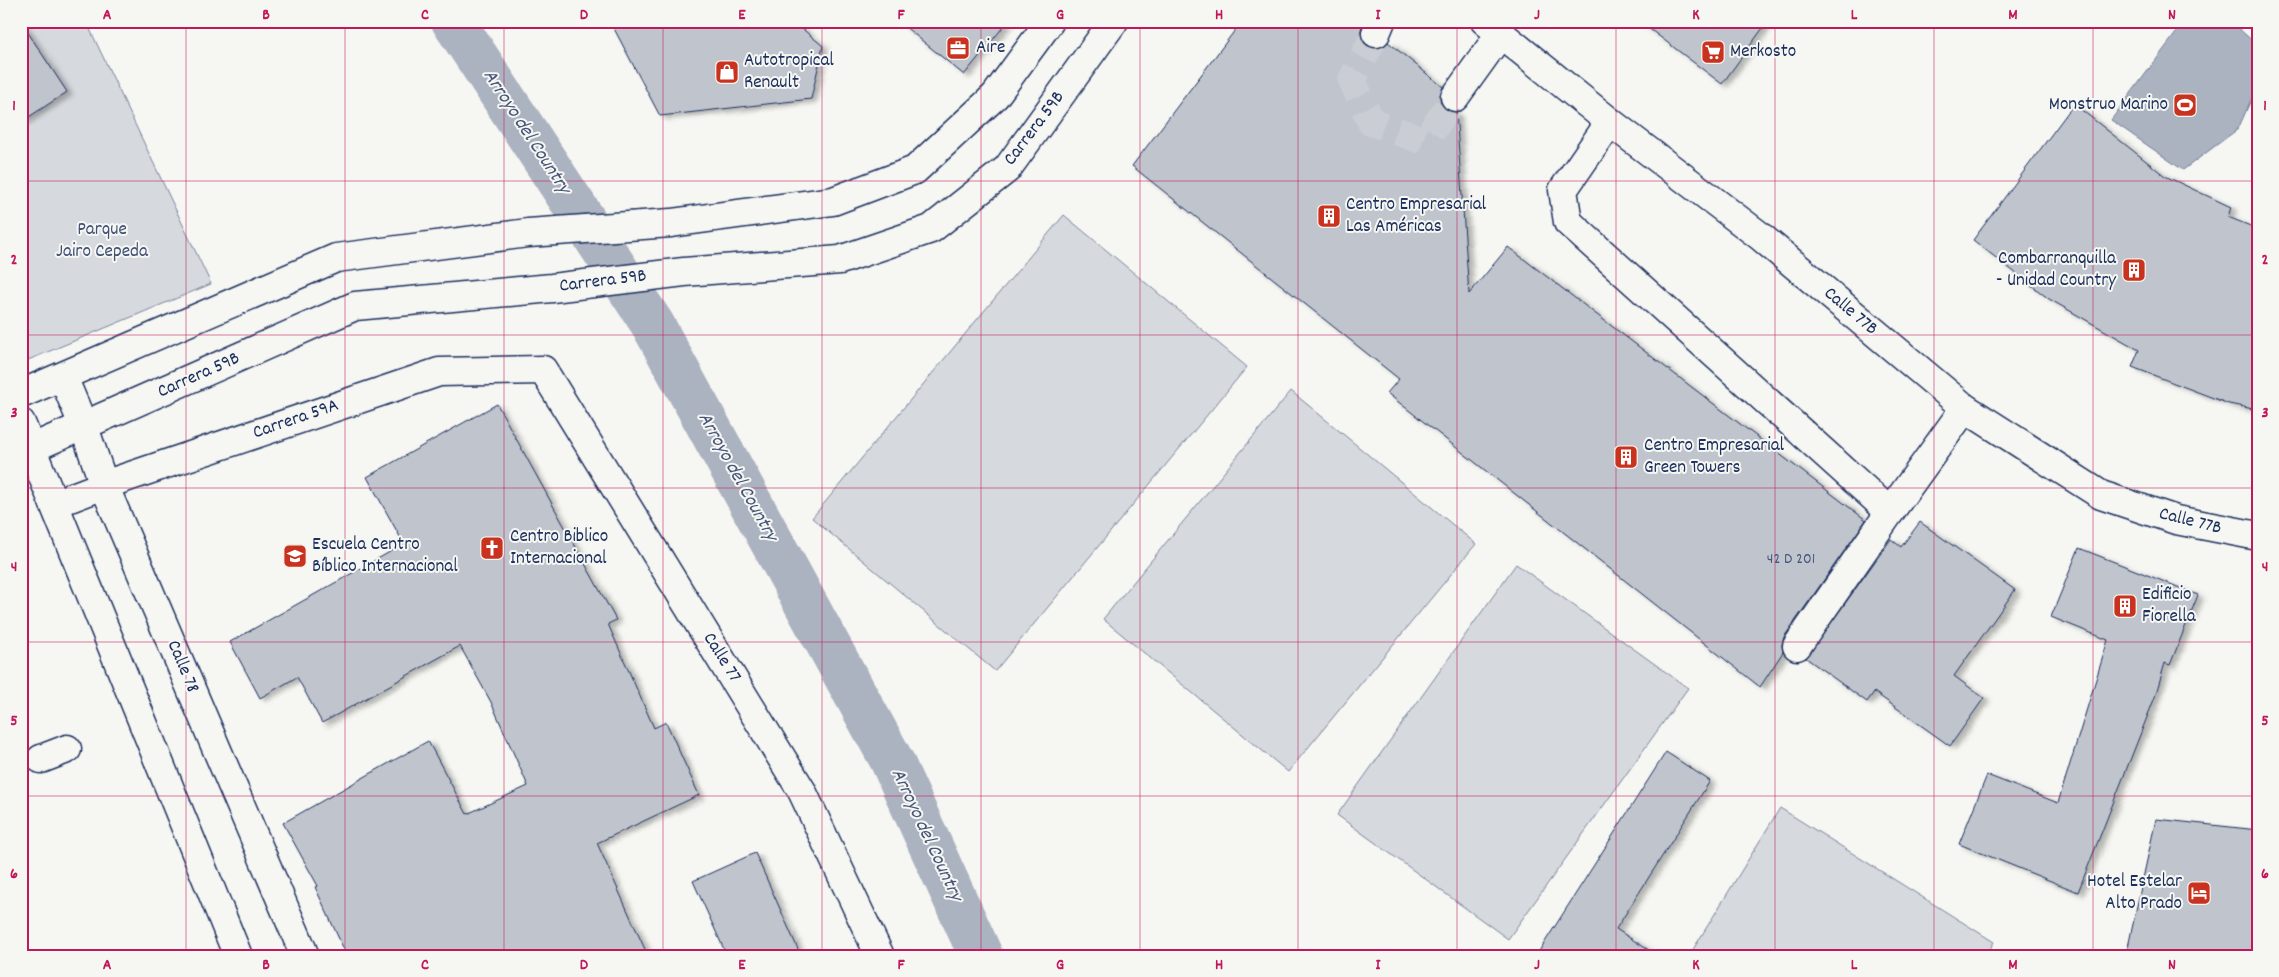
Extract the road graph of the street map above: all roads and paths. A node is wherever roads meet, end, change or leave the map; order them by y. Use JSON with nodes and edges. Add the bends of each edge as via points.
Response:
{"nodes":[{"id":1,"x":1050,"y":21,"type":"edge"},
{"id":2,"x":1114,"y":21,"type":"edge"},
{"id":3,"x":1493,"y":27,"type":"edge"},
{"id":4,"x":1455,"y":97,"type":"tunnel mouth"},
{"id":5,"x":1610,"y":122,"type":"junction"},
{"id":6,"x":543,"y":370,"type":"joint"},
{"id":7,"x":63,"y":376,"type":"junction"},
{"id":8,"x":21,"y":394,"type":"edge"},
{"id":9,"x":1965,"y":408,"type":"junction"},
{"id":10,"x":21,"y":423,"type":"edge"},
{"id":11,"x":84,"y":427,"type":"junction"},
{"id":12,"x":26,"y":451,"type":"edge"},
{"id":13,"x":104,"y":484,"type":"junction"},
{"id":14,"x":54,"y":504,"type":"junction"},
{"id":15,"x":1890,"y":512,"type":"junction"},
{"id":16,"x":2254,"y":536,"type":"edge"},
{"id":17,"x":1797,"y":646,"type":"dead end"},
{"id":18,"x":66,"y":750,"type":"dead end"},
{"id":19,"x":41,"y":759,"type":"dead end"},
{"id":20,"x":238,"y":956,"type":"edge"},
{"id":21,"x":305,"y":956,"type":"edge"},
{"id":22,"x":880,"y":956,"type":"edge"}],
"edges":[{"from":1,"to":7,"type":"street","via":[[995,96],[915,170],[833,200],[671,223],[528,233],[336,258]]},
{"from":2,"to":11,"type":"street","name":"Carrera 59B","via":[[1007,169],[931,229],[840,260],[684,272],[355,306]]},
{"from":3,"to":4,"type":"street"},
{"from":3,"to":5,"type":"street","name":"Calle 77B"},
{"from":5,"to":9,"type":"street","name":"Calle 77B","via":[[1760,236]]},
{"from":5,"to":15,"type":"street","via":[[1563,190],[1568,222]]},
{"from":6,"to":13,"type":"street","name":"Carrera 59A","via":[[439,372]]},
{"from":6,"to":22,"type":"street","name":"Calle 77","via":[[802,791]]},
{"from":7,"to":8,"type":"street"},
{"from":7,"to":11,"type":"street","name":"Calle 78"},
{"from":9,"to":15,"type":"street"},
{"from":9,"to":16,"type":"street","name":"Calle 77B","via":[[2101,495],[2176,520]]},
{"from":10,"to":12,"type":"street"},
{"from":11,"to":12,"type":"street","name":"Carrera 59B"},
{"from":11,"to":13,"type":"street","name":"Calle 78"},
{"from":12,"to":14,"type":"street"},
{"from":13,"to":14,"type":"street","name":"Carrera 59A"},
{"from":13,"to":21,"type":"street","name":"Calle 78"},
{"from":14,"to":20,"type":"street"},
{"from":15,"to":17,"type":"street"},
{"from":18,"to":19,"type":"street"}]}
